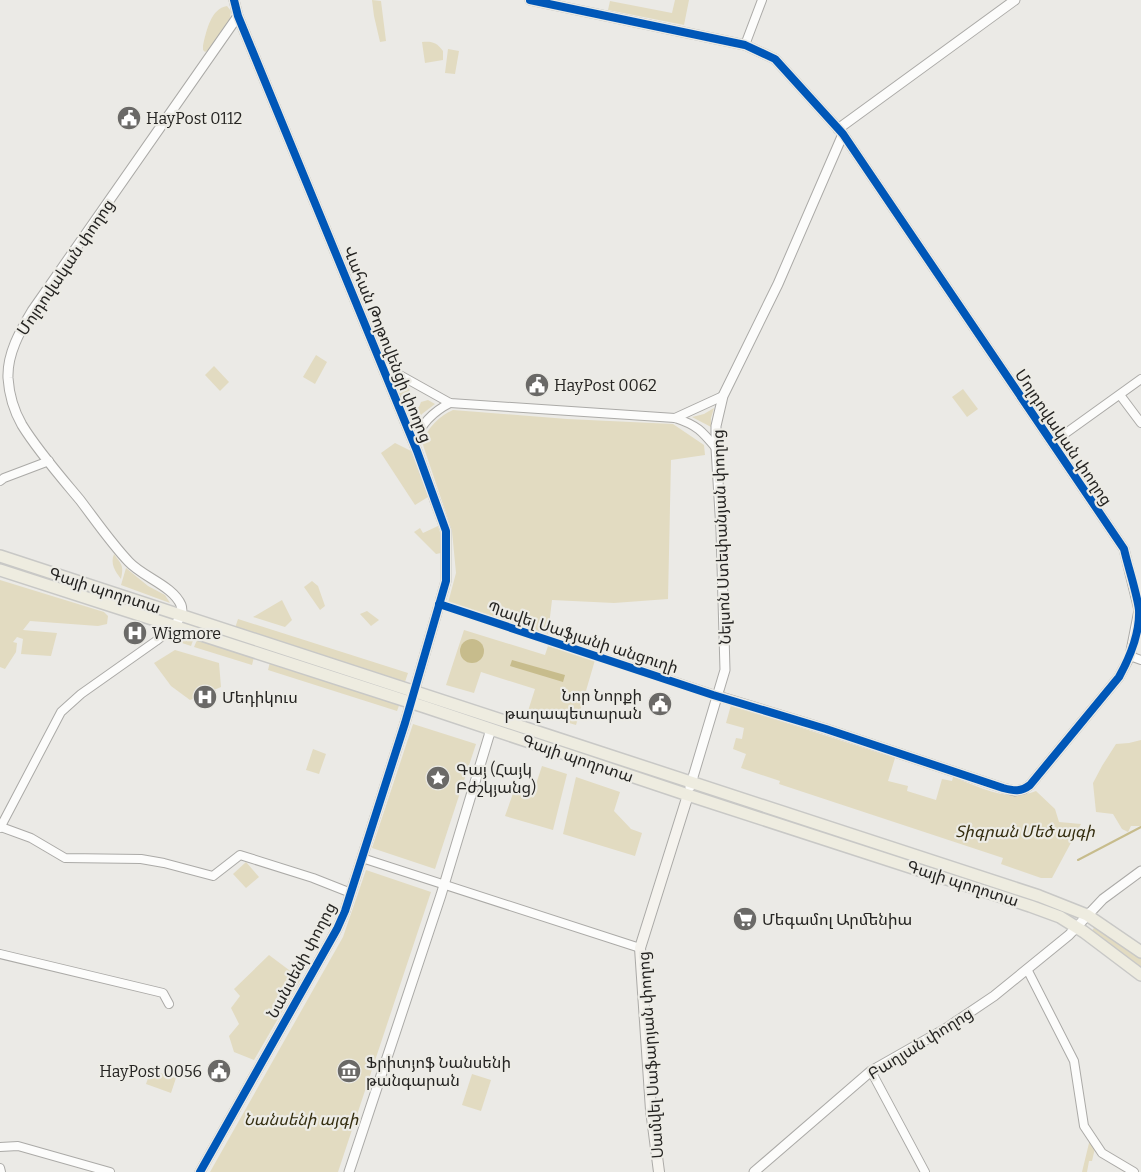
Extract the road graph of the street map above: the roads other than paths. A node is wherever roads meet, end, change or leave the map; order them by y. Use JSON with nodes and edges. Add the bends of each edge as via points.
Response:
{"nodes":[{"id":1,"x":234,"y":0,"type":"edge"},
{"id":2,"x":530,"y":0,"type":"edge"},
{"id":3,"x":762,"y":0,"type":"edge"},
{"id":4,"x":1015,"y":0,"type":"edge"},
{"id":5,"x":238,"y":16,"type":"junction"},
{"id":6,"x":745,"y":45,"type":"junction"},
{"id":7,"x":841,"y":132,"type":"junction"},
{"id":8,"x":382,"y":365,"type":"junction"},
{"id":9,"x":1141,"y":379,"type":"edge"},
{"id":10,"x":1120,"y":395,"type":"junction"},
{"id":11,"x":724,"y":396,"type":"junction"},
{"id":12,"x":450,"y":403,"type":"junction"},
{"id":13,"x":675,"y":418,"type":"junction"},
{"id":14,"x":1141,"y":423,"type":"edge"},
{"id":15,"x":414,"y":442,"type":"junction"},
{"id":16,"x":1052,"y":443,"type":"junction"},
{"id":17,"x":716,"y":448,"type":"junction"},
{"id":18,"x":49,"y":461,"type":"junction"},
{"id":19,"x":0,"y":481,"type":"edge"},
{"id":20,"x":0,"y":556,"type":"edge"},
{"id":21,"x":0,"y":570,"type":"edge"},
{"id":22,"x":439,"y":604,"type":"junction"},
{"id":23,"x":1140,"y":610,"type":"edge"},
{"id":24,"x":181,"y":615,"type":"junction"},
{"id":25,"x":175,"y":626,"type":"junction"},
{"id":26,"x":1130,"y":656,"type":"junction"},
{"id":27,"x":1141,"y":660,"type":"edge"},
{"id":28,"x":718,"y":696,"type":"junction"},
{"id":29,"x":413,"y":697,"type":"junction"},
{"id":30,"x":491,"y":728,"type":"junction"},
{"id":31,"x":692,"y":782,"type":"junction"},
{"id":32,"x":688,"y":795,"type":"junction"},
{"id":33,"x":0,"y":828,"type":"edge"},
{"id":34,"x":362,"y":858,"type":"junction"},
{"id":35,"x":1141,"y":871,"type":"edge"},
{"id":36,"x":443,"y":885,"type":"junction"},
{"id":37,"x":350,"y":893,"type":"junction"},
{"id":38,"x":1087,"y":916,"type":"junction"},
{"id":39,"x":1076,"y":927,"type":"junction"},
{"id":40,"x":640,"y":948,"type":"junction"},
{"id":41,"x":1141,"y":952,"type":"edge"},
{"id":42,"x":0,"y":954,"type":"edge"},
{"id":43,"x":1028,"y":969,"type":"junction"},
{"id":44,"x":1141,"y":975,"type":"edge"},
{"id":45,"x":169,"y":1004,"type":"dead end"},
{"id":46,"x":871,"y":1071,"type":"junction"},
{"id":47,"x":0,"y":1147,"type":"edge"},
{"id":48,"x":0,"y":1168,"type":"edge"},
{"id":49,"x":1,"y":1172,"type":"edge"},
{"id":50,"x":110,"y":1172,"type":"edge"},
{"id":51,"x":200,"y":1172,"type":"edge"},
{"id":52,"x":349,"y":1172,"type":"edge"},
{"id":53,"x":659,"y":1172,"type":"edge"},
{"id":54,"x":754,"y":1172,"type":"edge"},
{"id":55,"x":925,"y":1172,"type":"edge"},
{"id":56,"x":1134,"y":1172,"type":"edge"}],
"edges":[{"from":1,"to":5,"type":"street"},
{"from":2,"to":6,"type":"street","name":"Մոլդովական փողոց"},
{"from":3,"to":6,"type":"street"},
{"from":4,"to":7,"type":"street"},
{"from":5,"to":8,"type":"street","name":"Վահան Թոթովենցի փողոց"},
{"from":5,"to":18,"type":"street","name":"Մոլդովական փողոց","via":[[32,311],[12,352],[8,376],[13,402],[21,424]]},
{"from":6,"to":7,"type":"street","name":"Մոլդովական փողոց","via":[[775,59]]},
{"from":7,"to":11,"type":"street","name":"Նելսոն Ստեփանյան փողոց","via":[[778,284]]},
{"from":7,"to":16,"type":"street","name":"Մոլդովական փողոց"},
{"from":8,"to":12,"type":"street"},
{"from":8,"to":15,"type":"street","name":"Վահան Թոթովենցի փողոց"},
{"from":9,"to":10,"type":"street"},
{"from":10,"to":14,"type":"street"},
{"from":10,"to":16,"type":"street"},
{"from":11,"to":13,"type":"street"},
{"from":11,"to":17,"type":"street","name":"Նելսոն Ստեփանյան փողոց","via":[[716,426]]},
{"from":12,"to":13,"type":"street"},
{"from":12,"to":15,"type":"street","via":[[433,413]]},
{"from":13,"to":17,"type":"street","via":[[692,424]]},
{"from":15,"to":22,"type":"street","name":"Վահան Թոթովենցի փողոց","via":[[446,531],[446,581]]},
{"from":16,"to":23,"type":"street","name":"Մոլդովական փողոց","via":[[1124,549]]},
{"from":17,"to":28,"type":"street","name":"Նելսոն Ստեփանյան փողոց","via":[[725,670]]},
{"from":18,"to":19,"type":"street"},
{"from":18,"to":24,"type":"street","name":"Մոլդովական փողոց","via":[[130,564],[179,601]]},
{"from":20,"to":24,"type":"main road","name":"Գայի պողոտա"},
{"from":21,"to":25,"type":"main road","name":"Գայի պողոտա"},
{"from":22,"to":28,"type":"street","name":"Պավել Սաֆյանի անցուղի"},
{"from":22,"to":29,"type":"street","name":"Վահան Թոթովենցի փողոց"},
{"from":23,"to":26,"type":"street","name":"Մոլդովական փողոց"},
{"from":24,"to":25,"type":"street"},
{"from":24,"to":29,"type":"main road","name":"Գայի պողոտա"},
{"from":25,"to":29,"type":"main road","name":"Գայի պողոտա"},
{"from":25,"to":33,"type":"street","via":[[61,712]]},
{"from":26,"to":27,"type":"street"},
{"from":26,"to":28,"type":"street","name":"Մոլդովական փողոց","via":[[1119,677],[1030,785],[1015,791]]},
{"from":28,"to":31,"type":"street","name":"Նելսոն Ստեփանյան փողոց"},
{"from":29,"to":30,"type":"main road","name":"Գայի պողոտա"},
{"from":29,"to":31,"type":"main road","name":"Գայի պողոտա"},
{"from":29,"to":34,"type":"street","name":"Նանսենի փողոց"},
{"from":30,"to":32,"type":"main road","name":"Գայի պողոտա"},
{"from":30,"to":36,"type":"street"},
{"from":31,"to":32,"type":"street","name":"Նելսոն Ստեփանյան փողոց"},
{"from":31,"to":38,"type":"main road","name":"Գայի պողոտա","via":[[1039,896]]},
{"from":32,"to":39,"type":"main road","name":"Գայի պողոտա","via":[[985,890],[1060,917]]},
{"from":32,"to":40,"type":"main road","name":"Սամվել Սաֆարյան փողոց"},
{"from":33,"to":37,"type":"street","via":[[31,838],[65,858],[141,860],[213,876],[240,855]]},
{"from":34,"to":36,"type":"street"},
{"from":34,"to":37,"type":"street","name":"Նանսենի փողոց"},
{"from":35,"to":38,"type":"street","name":"Բաղյան փողոց","via":[[1103,899]]},
{"from":36,"to":40,"type":"street"},
{"from":36,"to":52,"type":"street"},
{"from":37,"to":51,"type":"street","name":"Նանսենի փողոց","via":[[337,929]]},
{"from":38,"to":39,"type":"street","name":"Բաղյան փողոց"},
{"from":38,"to":41,"type":"main road","name":"Գայի պողոտա"},
{"from":39,"to":43,"type":"street","name":"Բաղյան փողոց"},
{"from":39,"to":44,"type":"main road","name":"Գայի պողոտա"},
{"from":40,"to":53,"type":"main road","name":"Սամվել Սաֆարյան փողոց","via":[[651,1110]]},
{"from":42,"to":45,"type":"street","via":[[162,993]]},
{"from":43,"to":46,"type":"street","name":"Բաղյան փողոց","via":[[945,1029]]},
{"from":43,"to":56,"type":"street","via":[[1074,1061],[1084,1126],[1102,1153]]},
{"from":46,"to":54,"type":"street","name":"Բաղյան փողոց"},
{"from":46,"to":55,"type":"street"},
{"from":47,"to":50,"type":"street","via":[[18,1146]]},
{"from":48,"to":49,"type":"street"}]}
